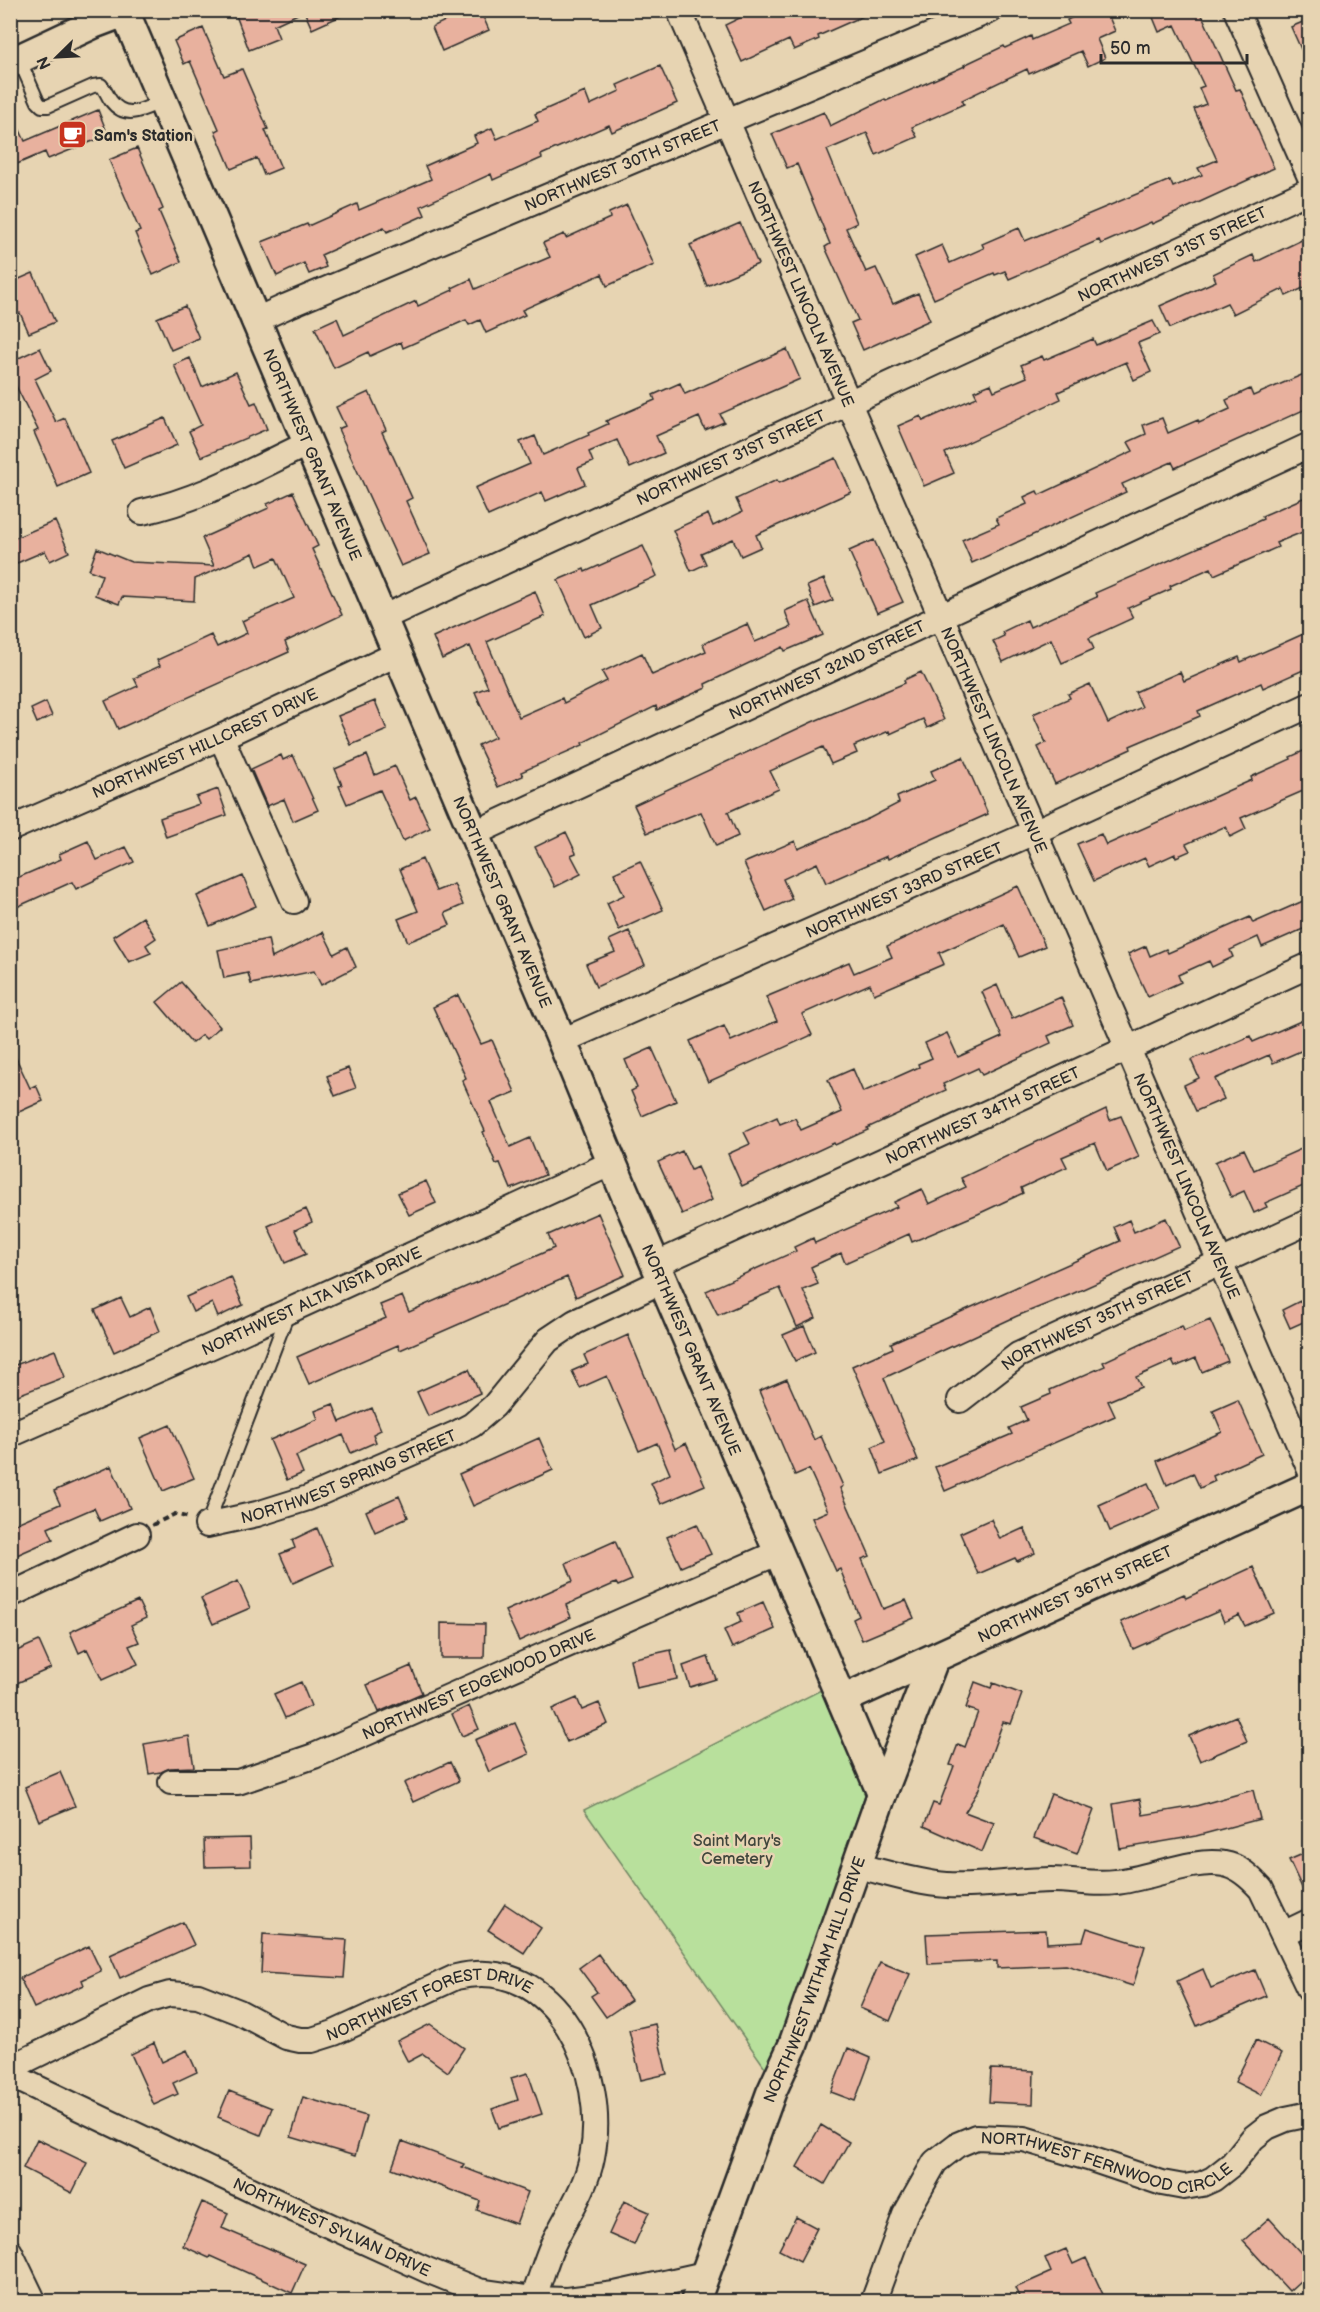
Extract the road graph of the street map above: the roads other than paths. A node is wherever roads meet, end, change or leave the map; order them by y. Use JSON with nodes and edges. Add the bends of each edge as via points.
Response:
{"nodes":[{"id":1,"x":680,"y":10,"type":"edge"},
{"id":2,"x":991,"y":10,"type":"edge"},
{"id":3,"x":1236,"y":10,"type":"edge"},
{"id":4,"x":126,"y":11,"type":"edge"},
{"id":5,"x":15,"y":61,"type":"edge"},
{"id":6,"x":162,"y":101,"type":"junction"},
{"id":7,"x":727,"y":122,"type":"junction"},
{"id":8,"x":1310,"y":177,"type":"edge"},
{"id":9,"x":1310,"y":190,"type":"edge"},
{"id":10,"x":254,"y":321,"type":"junction"},
{"id":11,"x":848,"y":403,"type":"junction"},
{"id":12,"x":307,"y":444,"type":"junction"},
{"id":13,"x":1310,"y":445,"type":"edge"},
{"id":14,"x":142,"y":512,"type":"dead end"},
{"id":15,"x":941,"y":617,"type":"junction"},
{"id":16,"x":382,"y":618,"type":"junction"},
{"id":17,"x":397,"y":654,"type":"junction"},
{"id":18,"x":1310,"y":705,"type":"edge"},
{"id":19,"x":221,"y":737,"type":"junction"},
{"id":20,"x":10,"y":829,"type":"edge"},
{"id":21,"x":1034,"y":832,"type":"junction"},
{"id":22,"x":473,"y":834,"type":"junction"},
{"id":23,"x":294,"y":901,"type":"dead end"},
{"id":24,"x":1310,"y":965,"type":"edge"},
{"id":25,"x":562,"y":1041,"type":"junction"},
{"id":26,"x":1127,"y":1049,"type":"junction"},
{"id":27,"x":612,"y":1163,"type":"junction"},
{"id":28,"x":1310,"y":1221,"type":"edge"},
{"id":29,"x":1220,"y":1262,"type":"junction"},
{"id":30,"x":660,"y":1272,"type":"junction"},
{"id":31,"x":289,"y":1311,"type":"junction"},
{"id":32,"x":960,"y":1400,"type":"dead end"},
{"id":33,"x":10,"y":1435,"type":"edge"},
{"id":34,"x":1310,"y":1470,"type":"edge"},
{"id":35,"x":1310,"y":1486,"type":"edge"},
{"id":36,"x":207,"y":1525,"type":"joint"},
{"id":37,"x":137,"y":1535,"type":"road end"},
{"id":38,"x":779,"y":1552,"type":"junction"},
{"id":39,"x":10,"y":1595,"type":"edge"},
{"id":40,"x":934,"y":1659,"type":"junction"},
{"id":41,"x":842,"y":1700,"type":"junction"},
{"id":42,"x":171,"y":1782,"type":"dead end"},
{"id":43,"x":882,"y":1794,"type":"junction"},
{"id":44,"x":858,"y":1866,"type":"junction"},
{"id":45,"x":1310,"y":1921,"type":"edge"},
{"id":46,"x":1282,"y":1934,"type":"junction"},
{"id":47,"x":1310,"y":1991,"type":"edge"},
{"id":48,"x":10,"y":2068,"type":"edge"},
{"id":49,"x":10,"y":2075,"type":"edge"},
{"id":50,"x":1310,"y":2114,"type":"edge"},
{"id":51,"x":10,"y":2252,"type":"edge"},
{"id":52,"x":705,"y":2274,"type":"junction"},
{"id":53,"x":533,"y":2299,"type":"junction"},
{"id":54,"x":34,"y":2301,"type":"edge"},
{"id":55,"x":695,"y":2301,"type":"edge"},
{"id":56,"x":873,"y":2301,"type":"edge"}],
"edges":[{"from":1,"to":7,"type":"street","name":"NORTHWEST LINCOLN AVENUE"},
{"from":2,"to":7,"type":"street","name":"NORTHWEST 30TH STREET"},
{"from":3,"to":8,"type":"street"},
{"from":4,"to":5,"type":"street"},
{"from":4,"to":6,"type":"street","name":"NORTHWEST GRANT AVENUE"},
{"from":5,"to":6,"type":"lane","via":[[42,106],[101,85],[110,101],[128,113]]},
{"from":6,"to":10,"type":"street","name":"NORTHWEST GRANT AVENUE"},
{"from":7,"to":10,"type":"street","name":"NORTHWEST 30TH STREET"},
{"from":7,"to":11,"type":"street","name":"NORTHWEST LINCOLN AVENUE"},
{"from":9,"to":11,"type":"street","name":"NORTHWEST 31ST STREET"},
{"from":10,"to":12,"type":"street","name":"NORTHWEST GRANT AVENUE"},
{"from":11,"to":15,"type":"street","name":"NORTHWEST LINCOLN AVENUE"},
{"from":11,"to":16,"type":"street","name":"NORTHWEST 31ST STREET"},
{"from":12,"to":14,"type":"street","via":[[164,508]]},
{"from":12,"to":16,"type":"street","name":"NORTHWEST GRANT AVENUE"},
{"from":13,"to":15,"type":"street","name":"NORTHWEST 32ND STREET"},
{"from":15,"to":21,"type":"street","name":"NORTHWEST LINCOLN AVENUE"},
{"from":15,"to":22,"type":"street","name":"NORTHWEST 32ND STREET"},
{"from":16,"to":17,"type":"street","name":"NORTHWEST GRANT AVENUE"},
{"from":17,"to":19,"type":"street","name":"NORTHWEST HILLCREST DRIVE"},
{"from":17,"to":22,"type":"street","name":"NORTHWEST GRANT AVENUE"},
{"from":18,"to":21,"type":"street","name":"NORTHWEST 33RD STREET"},
{"from":19,"to":20,"type":"street","name":"NORTHWEST HILLCREST DRIVE"},
{"from":19,"to":23,"type":"street"},
{"from":21,"to":25,"type":"street","name":"NORTHWEST 33RD STREET"},
{"from":21,"to":26,"type":"street","name":"NORTHWEST LINCOLN AVENUE"},
{"from":22,"to":25,"type":"street","name":"NORTHWEST GRANT AVENUE"},
{"from":24,"to":26,"type":"street","name":"NORTHWEST 34TH STREET"},
{"from":25,"to":27,"type":"street","name":"NORTHWEST GRANT AVENUE"},
{"from":26,"to":29,"type":"street","name":"NORTHWEST LINCOLN AVENUE"},
{"from":26,"to":30,"type":"street","name":"NORTHWEST 34TH STREET"},
{"from":27,"to":30,"type":"street","name":"NORTHWEST GRANT AVENUE"},
{"from":27,"to":31,"type":"street","name":"NORTHWEST ALTA VISTA DRIVE"},
{"from":28,"to":29,"type":"street","name":"NORTHWEST 35TH STREET"},
{"from":29,"to":32,"type":"street","name":"NORTHWEST 35TH STREET","via":[[1018,1355]]},
{"from":29,"to":34,"type":"street","name":"NORTHWEST LINCOLN AVENUE"},
{"from":30,"to":36,"type":"street","name":"NORTHWEST SPRING STREET","via":[[548,1340],[494,1406],[472,1425],[308,1498]]},
{"from":30,"to":38,"type":"street","name":"NORTHWEST GRANT AVENUE"},
{"from":31,"to":33,"type":"street","name":"NORTHWEST ALTA VISTA DRIVE"},
{"from":31,"to":36,"type":"lane","name":"NORTHWEST SPRING STREET"},
{"from":35,"to":40,"type":"street","name":"NORTHWEST 36TH STREET"},
{"from":37,"to":39,"type":"street"},
{"from":38,"to":41,"type":"street","name":"NORTHWEST GRANT AVENUE"},
{"from":38,"to":42,"type":"street","name":"NORTHWEST EDGEWOOD DRIVE","via":[[314,1756],[238,1782]]},
{"from":40,"to":41,"type":"street","name":"NORTHWEST 36TH STREET"},
{"from":40,"to":43,"type":"street","name":"NORTHWEST WITHAM HILL DRIVE"},
{"from":41,"to":43,"type":"street","name":"NORTHWEST GRANT AVENUE"},
{"from":43,"to":44,"type":"street","name":"NORTHWEST WITHAM HILL DRIVE"},
{"from":44,"to":46,"type":"street","via":[[965,1886],[1055,1880],[1116,1882],[1206,1863],[1224,1864],[1236,1867],[1261,1889]]},
{"from":44,"to":52,"type":"street","name":"NORTHWEST WITHAM HILL DRIVE"},
{"from":45,"to":46,"type":"street"},
{"from":46,"to":47,"type":"street"},
{"from":48,"to":53,"type":"street","name":"NORTHWEST FOREST DRIVE","via":[[149,2000],[170,1994],[198,1996],[300,2040],[334,2033],[456,1977],[486,1973],[513,1979],[542,1996],[571,2031],[585,2060],[595,2111],[587,2177],[553,2245]]},
{"from":49,"to":53,"type":"street","name":"NORTHWEST SYLVAN DRIVE","via":[[427,2270],[479,2290]]},
{"from":50,"to":56,"type":"street","name":"NORTHWEST FERNWOOD CIRCLE","via":[[1267,2127],[1213,2180],[1184,2187],[1024,2139],[976,2137],[957,2145],[935,2162],[920,2186]]},
{"from":51,"to":54,"type":"street"},
{"from":52,"to":53,"type":"street","name":"NORTHWEST SYLVAN DRIVE","via":[[615,2294],[567,2300]]},
{"from":52,"to":55,"type":"street","name":"NORTHWEST WITHAM HILL DRIVE"}]}
